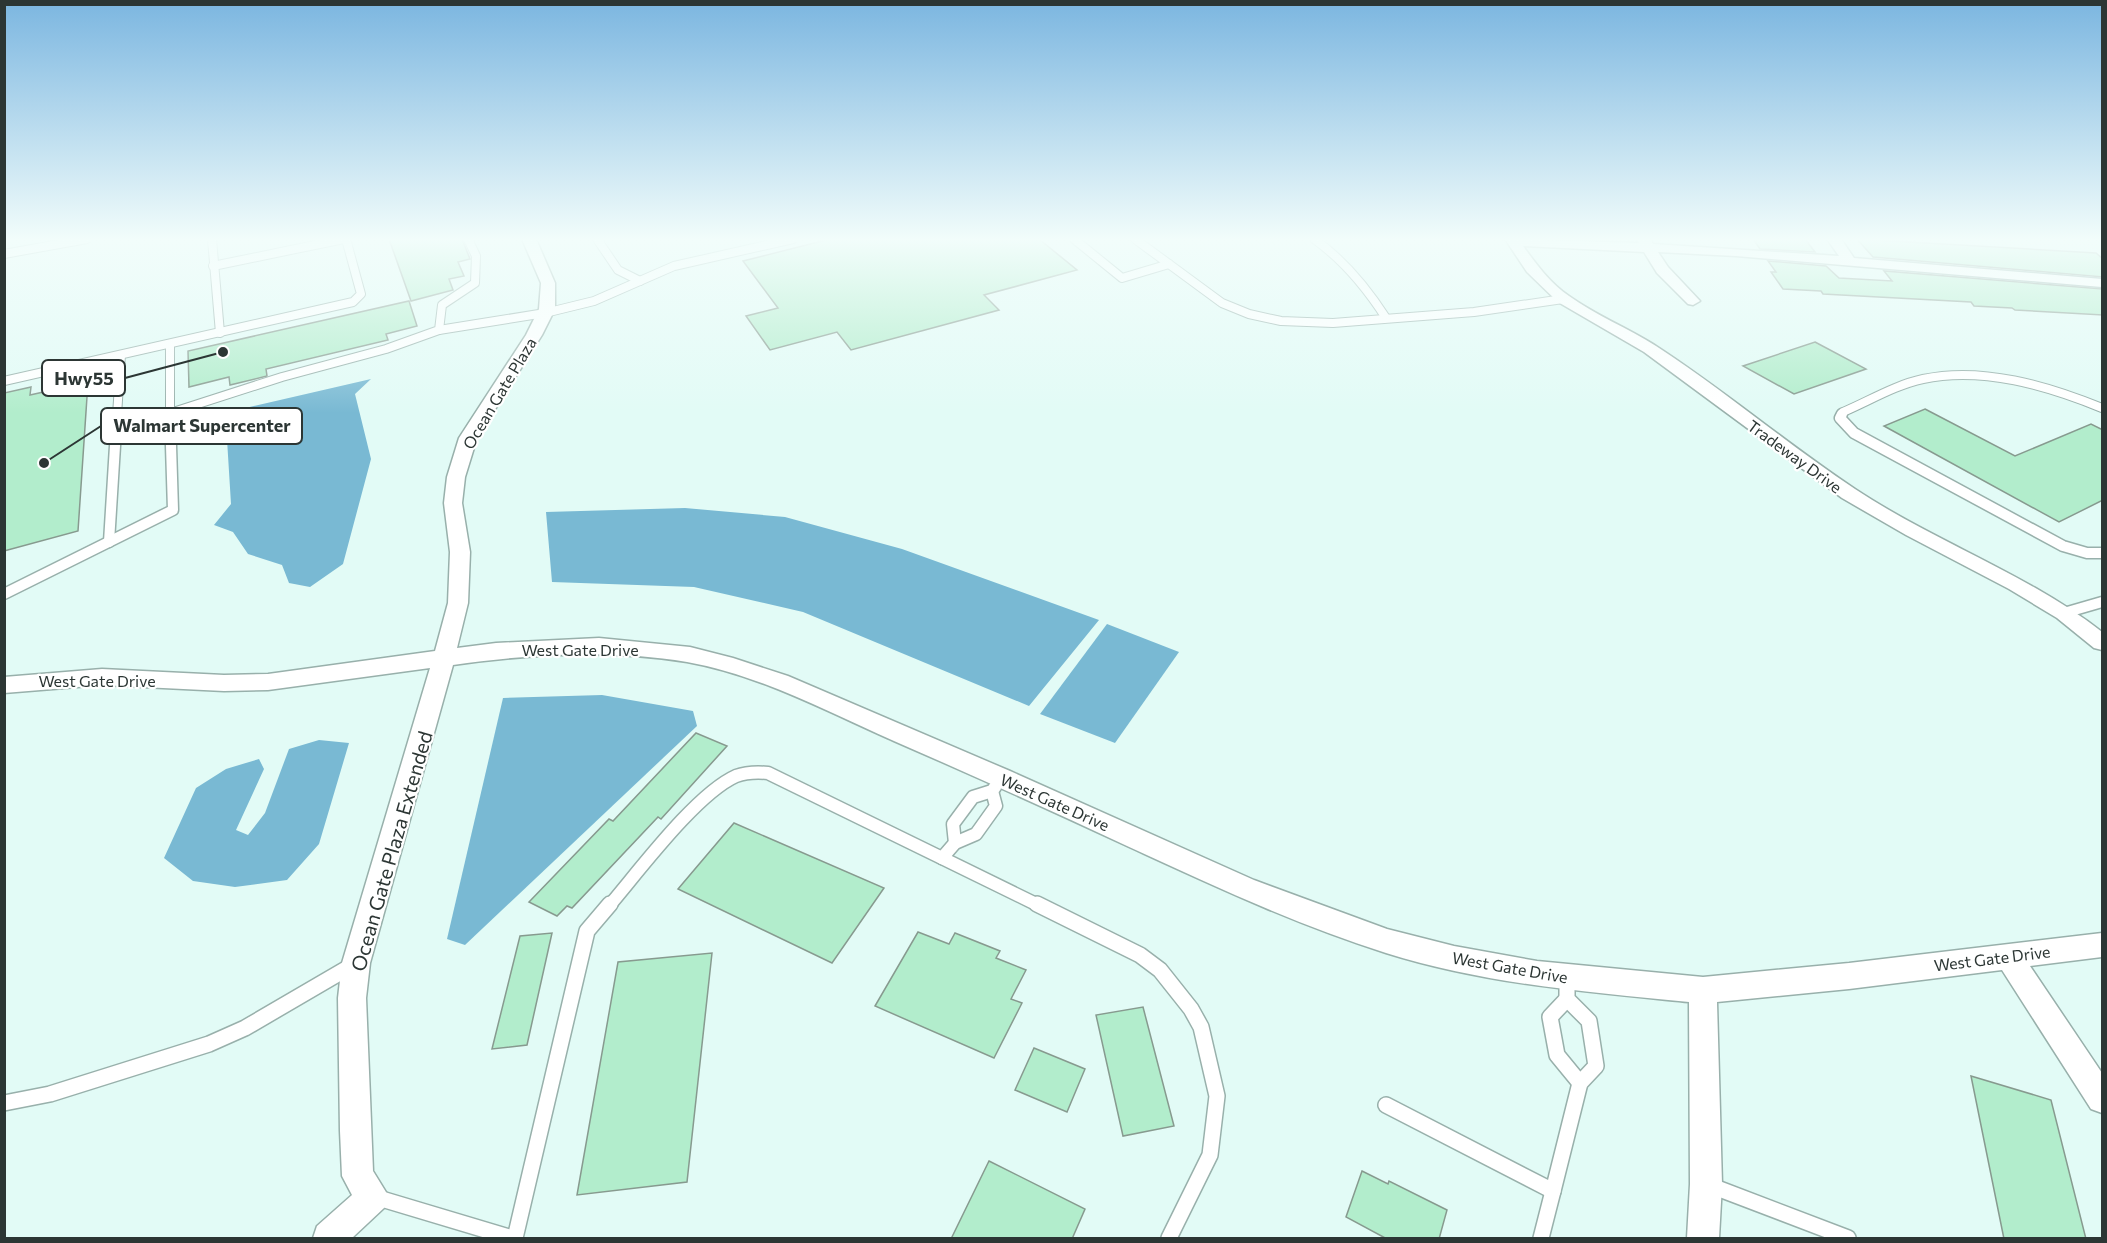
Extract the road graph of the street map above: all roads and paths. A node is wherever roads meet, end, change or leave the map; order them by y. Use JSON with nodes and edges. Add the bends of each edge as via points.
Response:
{"nodes":[{"id":1,"x":216,"y":297,"type":"edge"},
{"id":2,"x":359,"y":297,"type":"edge"},
{"id":3,"x":454,"y":297,"type":"edge"},
{"id":4,"x":547,"y":297,"type":"edge"},
{"id":5,"x":603,"y":297,"type":"edge"},
{"id":6,"x":1214,"y":297,"type":"edge"},
{"id":7,"x":1373,"y":297,"type":"edge"},
{"id":8,"x":1689,"y":297,"type":"edge"},
{"id":9,"x":1563,"y":299,"type":"joint"},
{"id":10,"x":1693,"y":301,"type":"dead end"},
{"id":11,"x":545,"y":313,"type":"junction"},
{"id":12,"x":1386,"y":318,"type":"junction"},
{"id":13,"x":440,"y":330,"type":"junction"},
{"id":14,"x":220,"y":333,"type":"junction"},
{"id":15,"x":170,"y":344,"type":"junction"},
{"id":16,"x":121,"y":355,"type":"junction"},
{"id":17,"x":4,"y":381,"type":"edge"},
{"id":18,"x":2103,"y":408,"type":"edge"},
{"id":19,"x":170,"y":413,"type":"junction"},
{"id":20,"x":109,"y":542,"type":"junction"},
{"id":21,"x":2103,"y":553,"type":"edge"},
{"id":22,"x":4,"y":594,"type":"edge"},
{"id":23,"x":2103,"y":602,"type":"edge"},
{"id":24,"x":2064,"y":613,"type":"junction"},
{"id":25,"x":2103,"y":643,"type":"edge"},
{"id":26,"x":445,"y":658,"type":"junction"},
{"id":27,"x":4,"y":685,"type":"edge"},
{"id":28,"x":997,"y":785,"type":"junction"},
{"id":29,"x":955,"y":843,"type":"junction"},
{"id":30,"x":942,"y":858,"type":"junction"},
{"id":31,"x":2103,"y":945,"type":"edge"},
{"id":32,"x":2008,"y":956,"type":"junction"},
{"id":33,"x":356,"y":963,"type":"junction"},
{"id":34,"x":1567,"y":988,"type":"junction"},
{"id":35,"x":1702,"y":990,"type":"junction"},
{"id":36,"x":1580,"y":1083,"type":"junction"},
{"id":37,"x":2103,"y":1098,"type":"edge"},
{"id":38,"x":4,"y":1103,"type":"edge"},
{"id":39,"x":1386,"y":1105,"type":"dead end"},
{"id":40,"x":1706,"y":1184,"type":"junction"},
{"id":41,"x":1553,"y":1191,"type":"junction"},
{"id":42,"x":373,"y":1197,"type":"junction"},
{"id":43,"x":329,"y":1239,"type":"edge"},
{"id":44,"x":514,"y":1239,"type":"edge"},
{"id":45,"x":1170,"y":1239,"type":"edge"},
{"id":46,"x":1541,"y":1239,"type":"edge"},
{"id":47,"x":1703,"y":1239,"type":"edge"},
{"id":48,"x":1848,"y":1239,"type":"edge"}],
"edges":[{"from":1,"to":14,"type":"lane"},
{"from":2,"to":14,"type":"lane","via":[[346,304]]},
{"from":3,"to":13,"type":"lane","via":[[442,305]]},
{"from":4,"to":11,"type":"street","name":"Ocean Gate Plaza"},
{"from":5,"to":11,"type":"lane"},
{"from":6,"to":12,"type":"lane","via":[[1249,314],[1281,321],[1333,323]]},
{"from":7,"to":12,"type":"lane"},
{"from":8,"to":10,"type":"street"},
{"from":9,"to":12,"type":"lane","via":[[1474,312]]},
{"from":9,"to":24,"type":"street","name":"Tradeway Drive","via":[[1650,349],[1849,494]]},
{"from":11,"to":13,"type":"lane"},
{"from":11,"to":26,"type":"street","name":"Ocean Gate Plaza","via":[[474,427],[461,456],[453,504],[460,552],[458,603]]},
{"from":13,"to":19,"type":"lane"},
{"from":14,"to":15,"type":"lane"},
{"from":15,"to":16,"type":"lane"},
{"from":15,"to":19,"type":"lane"},
{"from":16,"to":17,"type":"lane"},
{"from":16,"to":20,"type":"lane"},
{"from":18,"to":21,"type":"lane","via":[[2045,388],[1949,377],[1913,382],[1843,412],[1840,418],[1854,433],[2063,546]]},
{"from":19,"to":20,"type":"lane","via":[[173,510]]},
{"from":20,"to":22,"type":"lane"},
{"from":23,"to":24,"type":"lane"},
{"from":24,"to":25,"type":"street","name":"Tradeway Drive"},
{"from":26,"to":27,"type":"street","name":"West Gate Drive","via":[[268,682],[102,677]]},
{"from":26,"to":28,"type":"street","name":"West Gate Drive","via":[[550,646],[599,646],[646,649],[734,666],[780,682]]},
{"from":26,"to":33,"type":"street","name":"Ocean Gate Plaza Extended"},
{"from":28,"to":29,"type":"lane","via":[[996,806],[976,834]]},
{"from":28,"to":29,"type":"lane","via":[[974,797],[953,824]]},
{"from":28,"to":34,"type":"street","name":"West Gate Drive","via":[[1245,888],[1387,941]]},
{"from":29,"to":30,"type":"lane"},
{"from":30,"to":44,"type":"lane","via":[[768,773],[755,770],[739,774],[715,789],[587,931]]},
{"from":30,"to":45,"type":"lane","via":[[1140,955],[1160,970],[1191,1008],[1201,1028],[1217,1096],[1210,1155]]},
{"from":31,"to":32,"type":"street","name":"West Gate Drive"},
{"from":32,"to":35,"type":"street","name":"West Gate Drive"},
{"from":32,"to":37,"type":"street"},
{"from":33,"to":38,"type":"lane","via":[[210,1044],[50,1094]]},
{"from":33,"to":42,"type":"street","name":"Ocean Gate Plaza Extended","via":[[352,998],[358,1176]]},
{"from":34,"to":35,"type":"street","name":"West Gate Drive"},
{"from":34,"to":36,"type":"lane","via":[[1550,1017],[1557,1055]]},
{"from":34,"to":36,"type":"lane","via":[[1589,1021],[1596,1066]]},
{"from":35,"to":40,"type":"street"},
{"from":36,"to":41,"type":"lane"},
{"from":39,"to":41,"type":"lane"},
{"from":40,"to":47,"type":"street"},
{"from":40,"to":48,"type":"lane"},
{"from":41,"to":46,"type":"lane"},
{"from":42,"to":43,"type":"street"},
{"from":42,"to":44,"type":"lane"}]}
